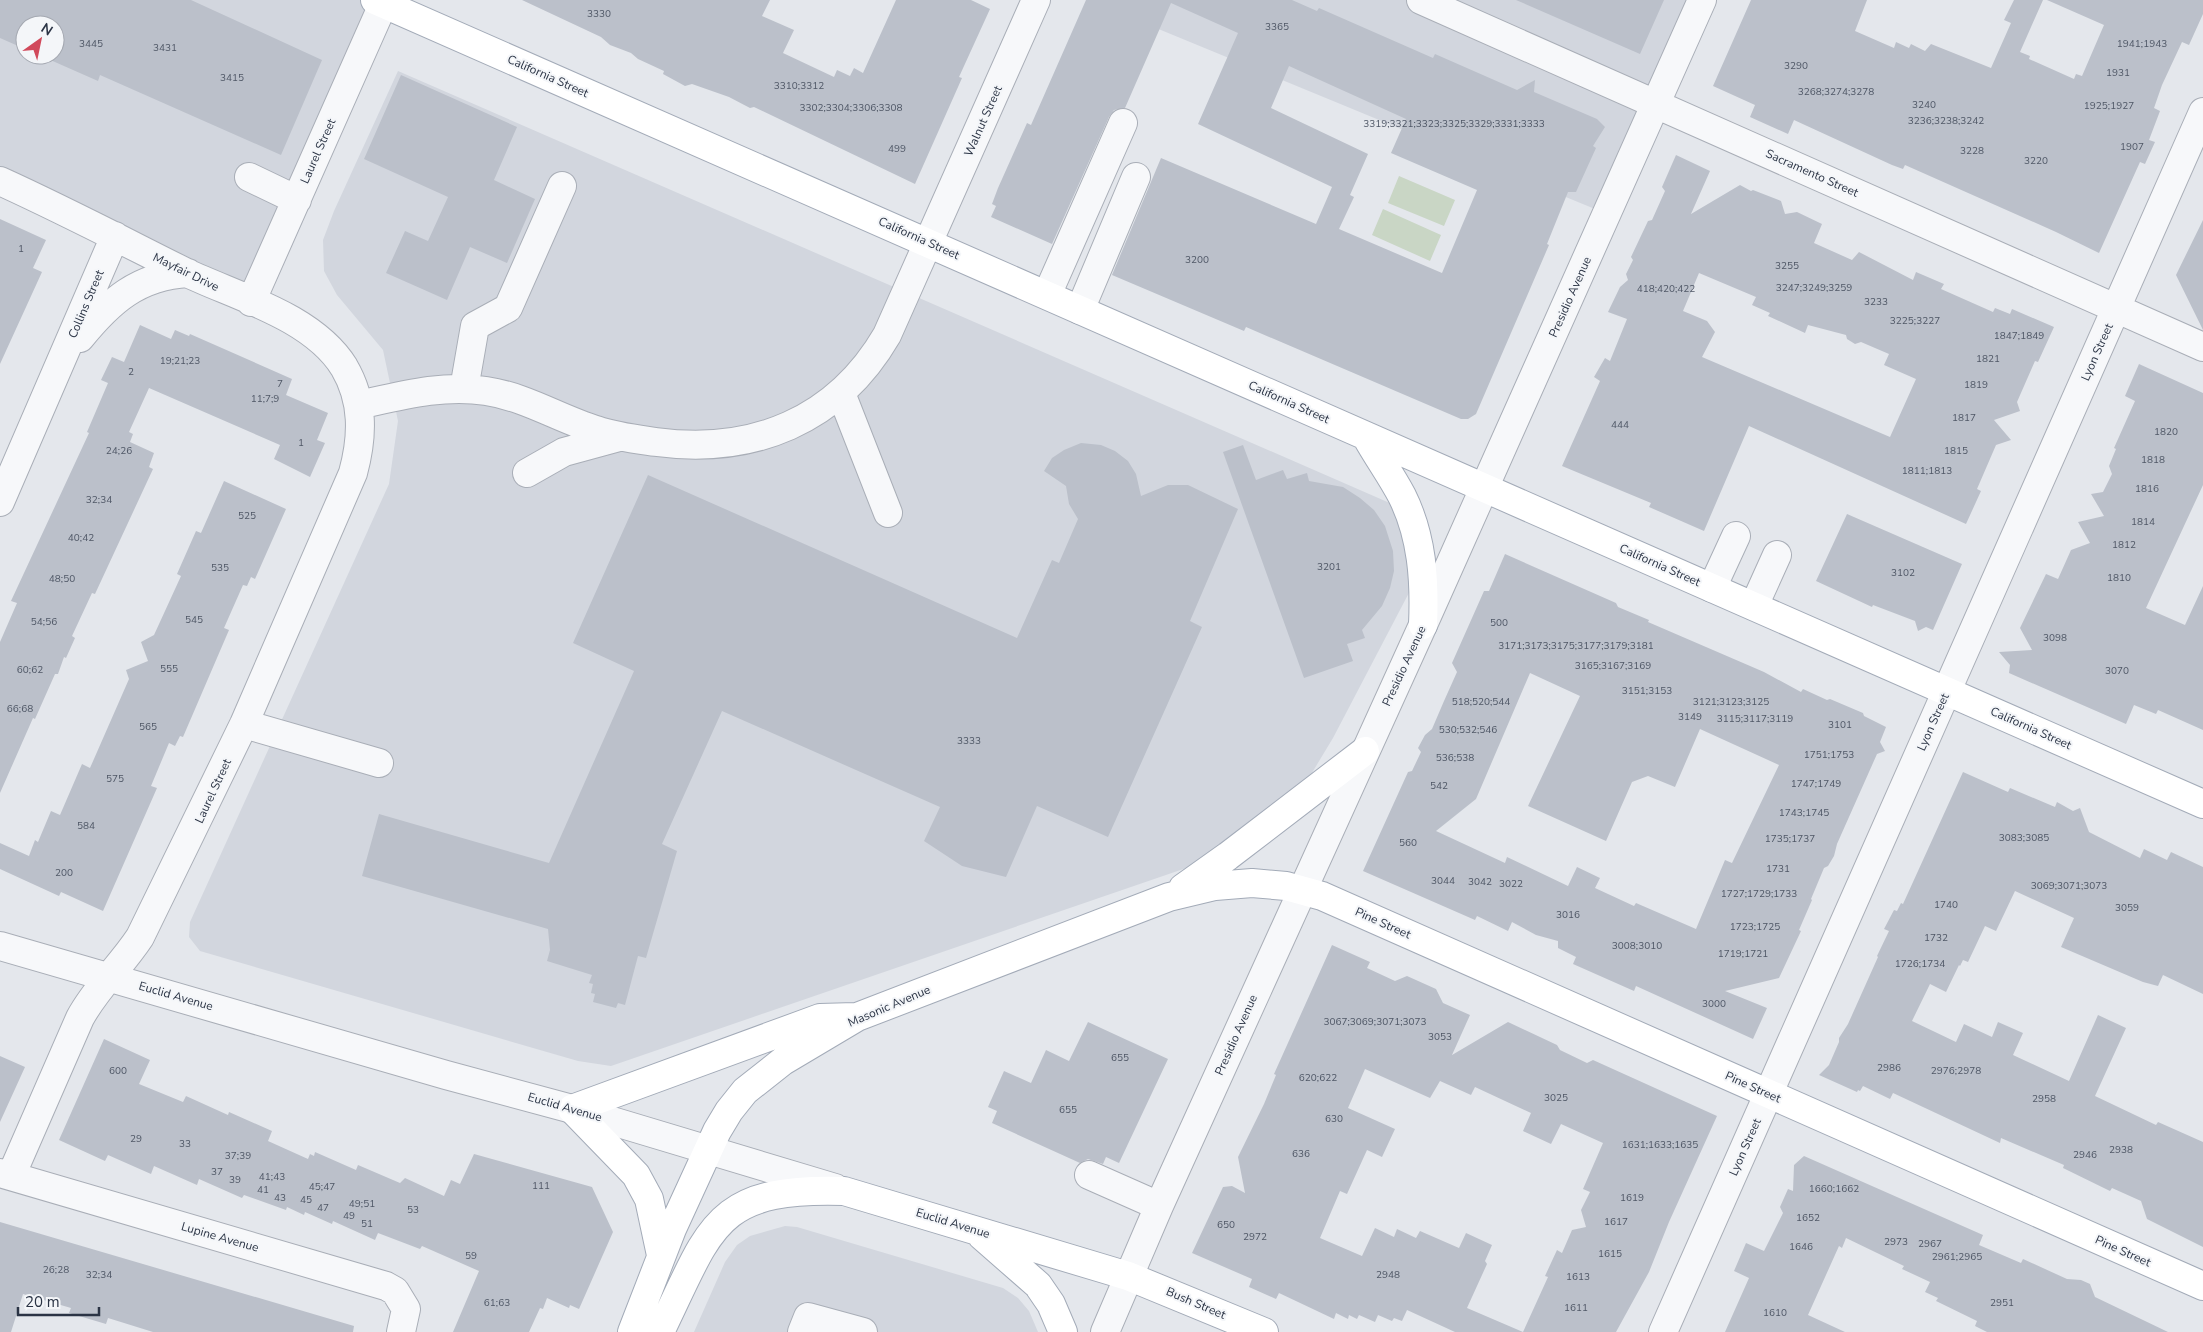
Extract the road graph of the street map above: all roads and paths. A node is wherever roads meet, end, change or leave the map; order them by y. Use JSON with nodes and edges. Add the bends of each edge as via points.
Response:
{"nodes":[{"id":1,"x":1036,"y":0,"type":"edge"},
{"id":2,"x":1421,"y":0,"type":"edge"},
{"id":3,"x":1702,"y":0,"type":"edge"},
{"id":4,"x":381,"y":1,"type":"edge"},
{"id":5,"x":1656,"y":104,"type":"junction"},
{"id":6,"x":2203,"y":112,"type":"edge"},
{"id":7,"x":1123,"y":123,"type":"dead end"},
{"id":8,"x":249,"y":177,"type":"dead end"},
{"id":9,"x":1136,"y":177,"type":"dead end"},
{"id":10,"x":0,"y":182,"type":"edge"},
{"id":11,"x":562,"y":186,"type":"dead end"},
{"id":12,"x":297,"y":200,"type":"junction"},
{"id":13,"x":115,"y":236,"type":"junction"},
{"id":14,"x":928,"y":242,"type":"junction"},
{"id":15,"x":188,"y":273,"type":"junction"},
{"id":16,"x":1047,"y":295,"type":"junction"},
{"id":17,"x":252,"y":302,"type":"junction"},
{"id":18,"x":2116,"y":308,"type":"junction"},
{"id":19,"x":1080,"y":310,"type":"junction"},
{"id":20,"x":2203,"y":347,"type":"edge"},
{"id":21,"x":57,"y":372,"type":"junction"},
{"id":22,"x":464,"y":389,"type":"junction"},
{"id":23,"x":841,"y":393,"type":"junction"},
{"id":24,"x":356,"y":395,"type":"junction"},
{"id":25,"x":1366,"y":436,"type":"junction"},
{"id":26,"x":619,"y":437,"type":"junction"},
{"id":27,"x":527,"y":472,"type":"dead end"},
{"id":28,"x":1484,"y":488,"type":"junction"},
{"id":29,"x":0,"y":502,"type":"edge"},
{"id":30,"x":888,"y":512,"type":"dead end"},
{"id":31,"x":1736,"y":536,"type":"dead end"},
{"id":32,"x":1777,"y":555,"type":"dead end"},
{"id":33,"x":1712,"y":588,"type":"junction"},
{"id":34,"x":1754,"y":606,"type":"junction"},
{"id":35,"x":1424,"y":625,"type":"junction"},
{"id":36,"x":1946,"y":691,"type":"junction"},
{"id":37,"x":244,"y":724,"type":"junction"},
{"id":38,"x":1366,"y":751,"type":"junction"},
{"id":39,"x":379,"y":763,"type":"dead end"},
{"id":40,"x":2203,"y":804,"type":"edge"},
{"id":41,"x":1302,"y":889,"type":"junction"},
{"id":42,"x":1170,"y":897,"type":"junction"},
{"id":43,"x":0,"y":946,"type":"edge"},
{"id":44,"x":108,"y":978,"type":"junction"},
{"id":45,"x":857,"y":1017,"type":"junction"},
{"id":46,"x":1769,"y":1094,"type":"junction"},
{"id":47,"x":572,"y":1109,"type":"junction"},
{"id":48,"x":706,"y":1150,"type":"junction"},
{"id":49,"x":5,"y":1175,"type":"edge"},
{"id":50,"x":1089,"y":1175,"type":"dead end"},
{"id":51,"x":844,"y":1191,"type":"junction"},
{"id":52,"x":1159,"y":1206,"type":"junction"},
{"id":53,"x":976,"y":1230,"type":"junction"},
{"id":54,"x":661,"y":1255,"type":"junction"},
{"id":55,"x":1128,"y":1276,"type":"junction"},
{"id":56,"x":2203,"y":1286,"type":"edge"},
{"id":57,"x":402,"y":1332,"type":"edge"},
{"id":58,"x":632,"y":1332,"type":"edge"},
{"id":59,"x":660,"y":1332,"type":"edge"},
{"id":60,"x":802,"y":1332,"type":"edge"},
{"id":61,"x":863,"y":1332,"type":"edge"},
{"id":62,"x":1063,"y":1332,"type":"edge"},
{"id":63,"x":1105,"y":1332,"type":"edge"},
{"id":64,"x":1264,"y":1332,"type":"edge"},
{"id":65,"x":1663,"y":1332,"type":"edge"}],
"edges":[{"from":1,"to":14,"type":"street","name":"Walnut Street"},
{"from":2,"to":5,"type":"street","name":"Sacramento Street"},
{"from":3,"to":5,"type":"street","name":"Presidio Avenue"},
{"from":4,"to":12,"type":"street","name":"Laurel Street"},
{"from":4,"to":14,"type":"main road","name":"California Street"},
{"from":5,"to":18,"type":"street","name":"Sacramento Street"},
{"from":5,"to":28,"type":"street","name":"Presidio Avenue"},
{"from":6,"to":18,"type":"street","name":"Lyon Street"},
{"from":7,"to":16,"type":"street"},
{"from":8,"to":12,"type":"street"},
{"from":9,"to":19,"type":"street"},
{"from":10,"to":13,"type":"street","name":"Mayfair Drive"},
{"from":11,"to":22,"type":"street","via":[[508,308],[475,326]]},
{"from":12,"to":17,"type":"street","name":"Laurel Street"},
{"from":13,"to":15,"type":"street","name":"Mayfair Drive"},
{"from":13,"to":21,"type":"street","name":"Collins Street"},
{"from":14,"to":16,"type":"main road","name":"California Street"},
{"from":14,"to":23,"type":"street","name":"Walnut Street","via":[[888,335],[875,357]]},
{"from":15,"to":17,"type":"street","name":"Mayfair Drive"},
{"from":15,"to":21,"type":"street","name":"Collins Street","via":[[158,277],[116,300],[90,326]]},
{"from":16,"to":19,"type":"main road","name":"California Street"},
{"from":17,"to":24,"type":"street","name":"Mayfair Drive","via":[[293,321],[313,335],[343,366]]},
{"from":18,"to":20,"type":"street","name":"Sacramento Street"},
{"from":18,"to":36,"type":"street","name":"Lyon Street"},
{"from":19,"to":25,"type":"main road","name":"California Street"},
{"from":21,"to":29,"type":"street","name":"Collins Street"},
{"from":22,"to":24,"type":"street"},
{"from":22,"to":26,"type":"street","via":[[527,400],[594,430]]},
{"from":23,"to":26,"type":"street","name":"Walnut Street","via":[[802,419],[759,437],[735,442],[690,445]]},
{"from":23,"to":30,"type":"street"},
{"from":24,"to":37,"type":"street","name":"Laurel Street","via":[[361,426],[360,449],[352,473]]},
{"from":25,"to":28,"type":"main road","name":"California Street"},
{"from":25,"to":35,"type":"main road","via":[[1401,494],[1413,525],[1423,576]]},
{"from":26,"to":27,"type":"street","via":[[564,452]]},
{"from":28,"to":33,"type":"main road","name":"California Street"},
{"from":28,"to":35,"type":"street","name":"Presidio Avenue"},
{"from":31,"to":33,"type":"street"},
{"from":32,"to":34,"type":"street"},
{"from":33,"to":34,"type":"main road","name":"California Street"},
{"from":34,"to":36,"type":"main road","name":"California Street"},
{"from":35,"to":38,"type":"street","name":"Presidio Avenue"},
{"from":36,"to":40,"type":"main road","name":"California Street"},
{"from":36,"to":46,"type":"street","name":"Lyon Street"},
{"from":37,"to":39,"type":"street"},
{"from":37,"to":44,"type":"street","name":"Laurel Street","via":[[140,937]]},
{"from":38,"to":41,"type":"street","name":"Presidio Avenue"},
{"from":38,"to":42,"type":"main road"},
{"from":41,"to":42,"type":"main road","name":"Masonic Avenue","via":[[1238,883]]},
{"from":41,"to":46,"type":"main road","name":"Pine Street"},
{"from":41,"to":52,"type":"street","name":"Presidio Avenue"},
{"from":42,"to":45,"type":"main road","name":"Masonic Avenue"},
{"from":43,"to":44,"type":"street","name":"Euclid Avenue"},
{"from":44,"to":47,"type":"street","name":"Euclid Avenue"},
{"from":44,"to":49,"type":"street","name":"Laurel Street","via":[[90,999],[80,1018]]},
{"from":45,"to":47,"type":"main road","via":[[820,1018]]},
{"from":45,"to":48,"type":"main road","name":"Masonic Avenue","via":[[763,1074],[729,1111]]},
{"from":46,"to":56,"type":"main road","name":"Pine Street"},
{"from":46,"to":65,"type":"street","name":"Lyon Street"},
{"from":47,"to":48,"type":"street","name":"Euclid Avenue"},
{"from":47,"to":54,"type":"main road","via":[[636,1174],[649,1199]]},
{"from":48,"to":51,"type":"street","name":"Euclid Avenue"},
{"from":48,"to":54,"type":"main road","name":"Masonic Avenue"},
{"from":49,"to":57,"type":"street","name":"Lupine Avenue","via":[[386,1286],[395,1291],[406,1309]]},
{"from":50,"to":52,"type":"street"},
{"from":51,"to":53,"type":"main road","name":"Euclid Avenue"},
{"from":51,"to":59,"type":"main road","via":[[778,1194],[756,1199],[729,1214],[706,1238]]},
{"from":52,"to":55,"type":"street","name":"Presidio Avenue"},
{"from":53,"to":55,"type":"main road","name":"Euclid Avenue"},
{"from":53,"to":62,"type":"main road","via":[[1038,1285],[1051,1304]]},
{"from":54,"to":58,"type":"main road","name":"Masonic Avenue"},
{"from":55,"to":63,"type":"street","name":"Presidio Avenue"},
{"from":55,"to":64,"type":"main road","name":"Bush Street"},
{"from":60,"to":61,"type":"street","via":[[808,1317]]}]}
